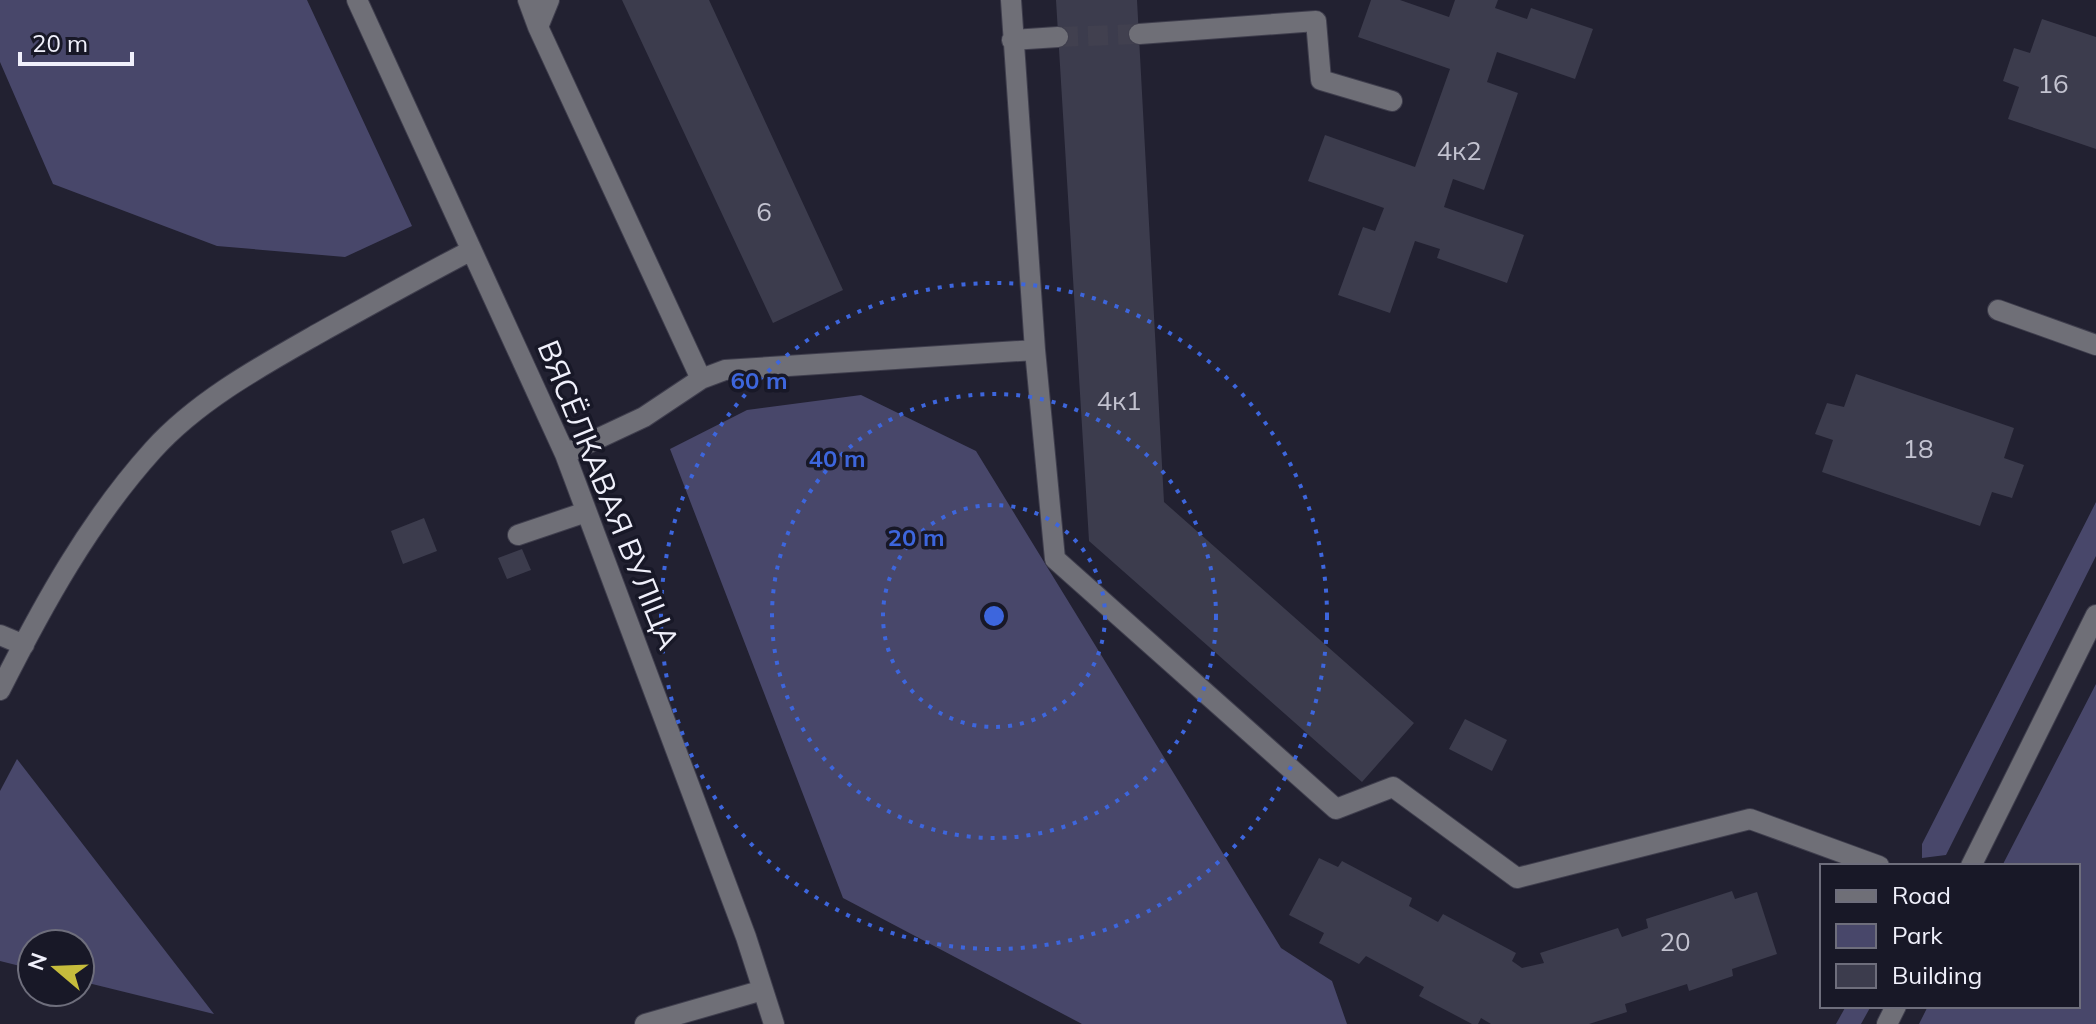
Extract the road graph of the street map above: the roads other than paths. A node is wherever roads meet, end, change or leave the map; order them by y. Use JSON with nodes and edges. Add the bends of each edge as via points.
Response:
{"nodes":[{"id":1,"x":357,"y":0,"type":"edge"},
{"id":2,"x":528,"y":0,"type":"edge"},
{"id":3,"x":549,"y":0,"type":"edge"},
{"id":4,"x":1011,"y":0,"type":"edge"},
{"id":5,"x":538,"y":27,"type":"junction"},
{"id":6,"x":1139,"y":34,"type":"tunnel mouth"},
{"id":7,"x":1058,"y":37,"type":"tunnel mouth"},
{"id":8,"x":1012,"y":40,"type":"junction"},
{"id":9,"x":1392,"y":101,"type":"dead end"},
{"id":10,"x":470,"y":251,"type":"junction"},
{"id":11,"x":1998,"y":310,"type":"dead end"},
{"id":12,"x":2096,"y":345,"type":"edge"},
{"id":13,"x":1035,"y":350,"type":"junction"},
{"id":14,"x":701,"y":379,"type":"junction"},
{"id":15,"x":565,"y":454,"type":"junction"},
{"id":16,"x":586,"y":512,"type":"junction"},
{"id":17,"x":518,"y":535,"type":"dead end"},
{"id":18,"x":2096,"y":615,"type":"edge"},
{"id":19,"x":0,"y":635,"type":"edge"},
{"id":20,"x":24,"y":645,"type":"junction"},
{"id":21,"x":0,"y":690,"type":"edge"},
{"id":22,"x":1874,"y":864,"type":"edge"},
{"id":23,"x":1972,"y":864,"type":"edge"},
{"id":24,"x":763,"y":990,"type":"junction"},
{"id":25,"x":645,"y":1024,"type":"edge"},
{"id":26,"x":774,"y":1024,"type":"edge"}],
"edges":[{"from":1,"to":10,"type":"street","name":"ВЯСЁЛКАВАЯ ВУЛІЦА"},
{"from":2,"to":5,"type":"street"},
{"from":3,"to":5,"type":"street"},
{"from":4,"to":8,"type":"street"},
{"from":5,"to":14,"type":"street"},
{"from":6,"to":9,"type":"street","via":[[1316,21],[1321,80]]},
{"from":7,"to":8,"type":"street"},
{"from":8,"to":13,"type":"street"},
{"from":10,"to":15,"type":"street","name":"ВЯСЁЛКАВАЯ ВУЛІЦА"},
{"from":10,"to":20,"type":"street","via":[[276,358],[154,448],[93,524]]},
{"from":11,"to":12,"type":"street"},
{"from":13,"to":14,"type":"street","via":[[725,370]]},
{"from":13,"to":22,"type":"street","via":[[1055,559],[1336,809],[1393,787],[1517,878],[1750,819]]},
{"from":14,"to":15,"type":"street","via":[[644,417]]},
{"from":15,"to":16,"type":"street","name":"ВЯСЁЛКАВАЯ ВУЛІЦА"},
{"from":16,"to":17,"type":"street"},
{"from":16,"to":24,"type":"street","name":"ВЯСЁЛКАВАЯ ВУЛІЦА"},
{"from":18,"to":23,"type":"street"},
{"from":19,"to":20,"type":"street"},
{"from":20,"to":21,"type":"street"},
{"from":24,"to":25,"type":"street"},
{"from":24,"to":26,"type":"street","name":"ВЯСЁЛКАВАЯ ВУЛІЦА"}]}
